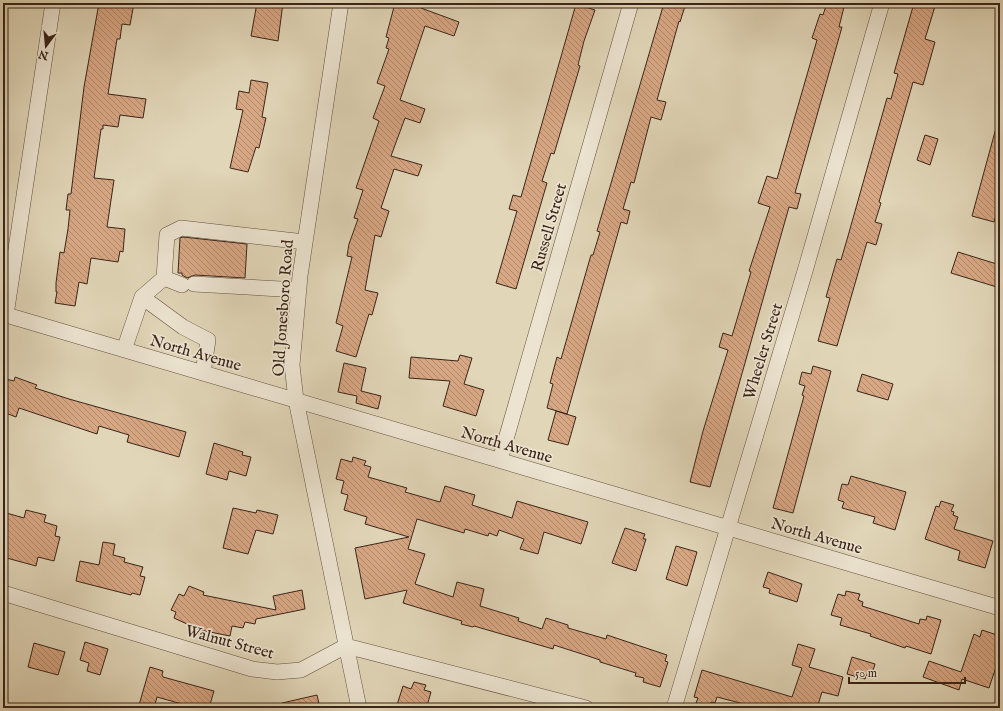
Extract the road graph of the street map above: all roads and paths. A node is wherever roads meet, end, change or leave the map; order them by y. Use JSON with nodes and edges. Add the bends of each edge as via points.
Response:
{"nodes":[{"id":1,"x":54,"y":3,"type":"edge"},
{"id":2,"x":341,"y":3,"type":"edge"},
{"id":3,"x":631,"y":3,"type":"edge"},
{"id":4,"x":882,"y":3,"type":"edge"},
{"id":5,"x":305,"y":242,"type":"junction"},
{"id":6,"x":164,"y":278,"type":"junction"},
{"id":7,"x":299,"y":290,"type":"junction"},
{"id":8,"x":142,"y":297,"type":"junction"},
{"id":9,"x":5,"y":315,"type":"edge"},
{"id":10,"x":124,"y":350,"type":"junction"},
{"id":11,"x":203,"y":373,"type":"junction"},
{"id":12,"x":296,"y":400,"type":"junction"},
{"id":13,"x":500,"y":460,"type":"junction"},
{"id":14,"x":728,"y":528,"type":"junction"},
{"id":15,"x":3,"y":593,"type":"edge"},
{"id":16,"x":1000,"y":608,"type":"edge"},
{"id":17,"x":346,"y":646,"type":"junction"},
{"id":18,"x":359,"y":708,"type":"edge"},
{"id":19,"x":586,"y":708,"type":"edge"},
{"id":20,"x":674,"y":708,"type":"edge"}],
"edges":[{"from":1,"to":9,"type":"street"},
{"from":2,"to":5,"type":"street","name":"Old Jonesboro Road"},
{"from":3,"to":13,"type":"street","name":"Russell Street"},
{"from":4,"to":14,"type":"street","name":"Wheeler Street"},
{"from":5,"to":6,"type":"street","via":[[181,228],[167,234]]},
{"from":5,"to":7,"type":"street","name":"Old Jonesboro Road"},
{"from":6,"to":7,"type":"street","via":[[188,285]]},
{"from":6,"to":8,"type":"street"},
{"from":7,"to":12,"type":"street","name":"Old Jonesboro Road","via":[[292,366]]},
{"from":8,"to":10,"type":"street"},
{"from":8,"to":11,"type":"street","via":[[183,327],[208,340]]},
{"from":9,"to":10,"type":"street","name":"North Avenue"},
{"from":10,"to":11,"type":"street","name":"North Avenue"},
{"from":11,"to":12,"type":"street","name":"North Avenue"},
{"from":12,"to":13,"type":"street","name":"North Avenue"},
{"from":12,"to":17,"type":"street","name":"Old Jonesboro Road"},
{"from":13,"to":14,"type":"street","name":"North Avenue"},
{"from":14,"to":16,"type":"street","name":"North Avenue"},
{"from":14,"to":20,"type":"street","name":"Wheeler Street"},
{"from":15,"to":17,"type":"street","name":"Walnut Street","via":[[252,669],[277,672],[301,670]]},
{"from":17,"to":18,"type":"street","name":"Old Jonesboro Road"},
{"from":17,"to":19,"type":"street"}]}
